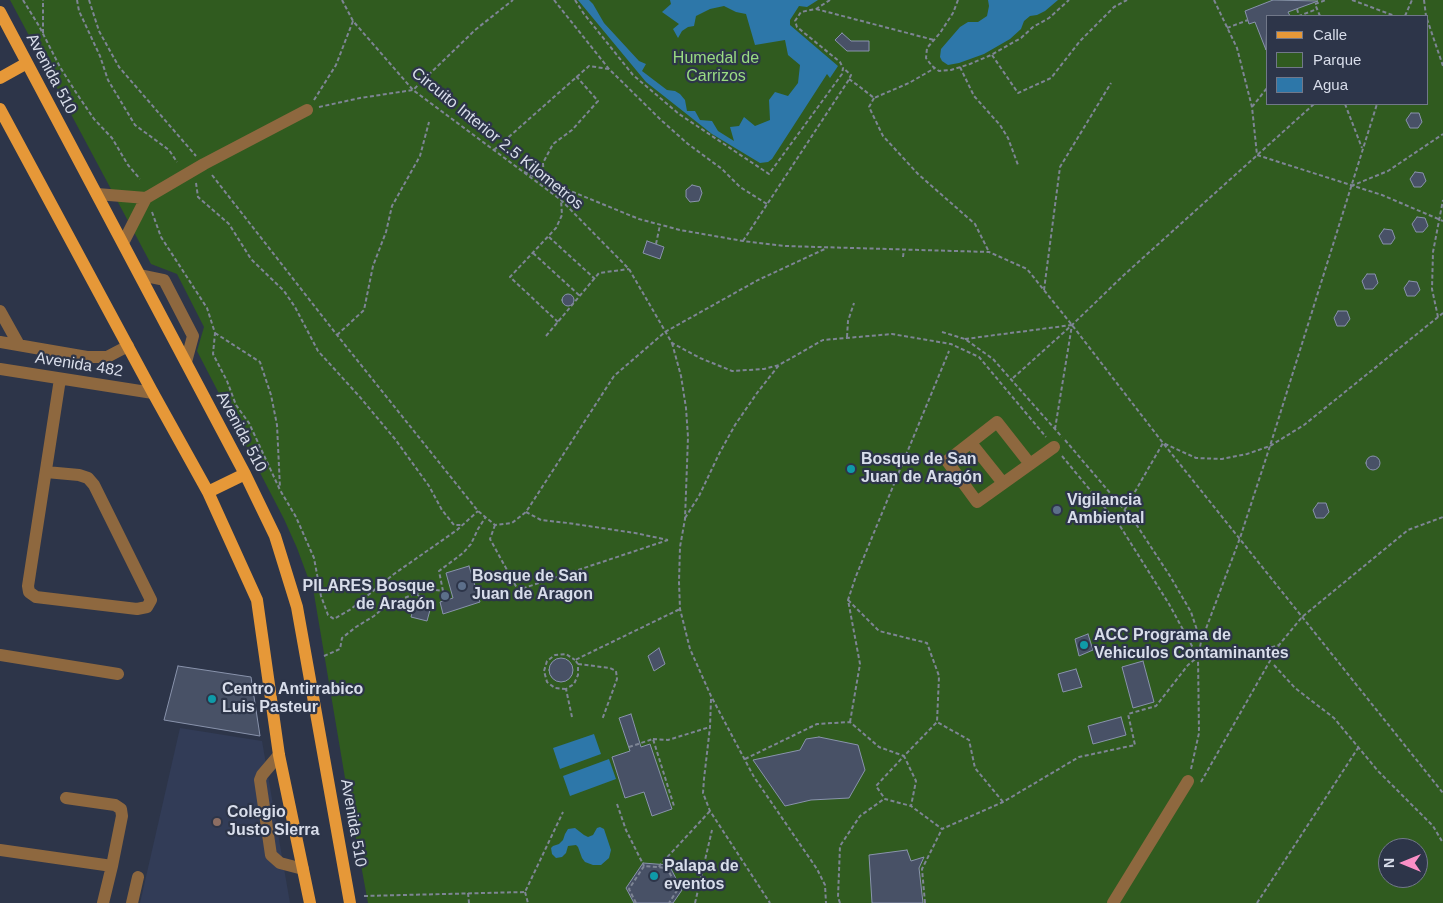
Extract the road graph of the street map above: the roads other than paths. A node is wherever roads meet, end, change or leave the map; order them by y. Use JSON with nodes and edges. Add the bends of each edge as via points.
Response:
{"nodes":[{"id":1,"x":0,"y":12,"type":"edge"},
{"id":2,"x":27,"y":63,"type":"junction"},
{"id":3,"x":0,"y":78,"type":"edge"},
{"id":4,"x":0,"y":109,"type":"edge"},
{"id":5,"x":307,"y":110,"type":"road end"},
{"id":6,"x":97,"y":194,"type":"junction"},
{"id":7,"x":148,"y":203,"type":"junction"},
{"id":8,"x":123,"y":243,"type":"junction"},
{"id":9,"x":140,"y":275,"type":"junction"},
{"id":10,"x":0,"y":311,"type":"edge"},
{"id":11,"x":0,"y":342,"type":"edge"},
{"id":12,"x":19,"y":345,"type":"junction"},
{"id":13,"x":128,"y":346,"type":"junction"},
{"id":14,"x":186,"y":362,"type":"junction"},
{"id":15,"x":0,"y":369,"type":"edge"},
{"id":16,"x":60,"y":378,"type":"junction"},
{"id":17,"x":153,"y":393,"type":"junction"},
{"id":18,"x":971,"y":443,"type":"junction"},
{"id":19,"x":1054,"y":447,"type":"road end"},
{"id":20,"x":1030,"y":464,"type":"junction"},
{"id":21,"x":46,"y":472,"type":"junction"},
{"id":22,"x":245,"y":474,"type":"junction"},
{"id":23,"x":1003,"y":484,"type":"junction"},
{"id":24,"x":208,"y":492,"type":"junction"},
{"id":25,"x":0,"y":655,"type":"edge"},
{"id":26,"x":118,"y":674,"type":"dead end"},
{"id":27,"x":279,"y":755,"type":"junction"},
{"id":28,"x":1194,"y":783,"type":"road end"},
{"id":29,"x":66,"y":798,"type":"dead end"},
{"id":30,"x":0,"y":850,"type":"edge"},
{"id":31,"x":112,"y":866,"type":"junction"},
{"id":32,"x":303,"y":869,"type":"junction"},
{"id":33,"x":138,"y":877,"type":"dead end"},
{"id":34,"x":103,"y":903,"type":"edge"},
{"id":35,"x":132,"y":903,"type":"edge"},
{"id":36,"x":310,"y":903,"type":"edge"},
{"id":37,"x":350,"y":903,"type":"edge"},
{"id":38,"x":1113,"y":903,"type":"edge"}],
"edges":[{"from":1,"to":2,"type":"main road","name":"Avenida 510"},
{"from":2,"to":3,"type":"main road"},
{"from":2,"to":6,"type":"main road","name":"Avenida 510"},
{"from":4,"to":13,"type":"main road"},
{"from":5,"to":7,"type":"street","via":[[204,164]]},
{"from":6,"to":7,"type":"street"},
{"from":6,"to":8,"type":"main road","name":"Avenida 510"},
{"from":7,"to":8,"type":"street"},
{"from":8,"to":9,"type":"main road","name":"Avenida 510"},
{"from":9,"to":14,"type":"main road","name":"Avenida 510"},
{"from":9,"to":14,"type":"street","via":[[164,280],[193,336]]},
{"from":10,"to":12,"type":"street"},
{"from":11,"to":12,"type":"street","name":"Avenida 482"},
{"from":12,"to":13,"type":"street","name":"Avenida 482","via":[[87,357],[107,357]]},
{"from":13,"to":17,"type":"main road"},
{"from":14,"to":22,"type":"main road","name":"Avenida 510"},
{"from":15,"to":16,"type":"street","name":"Avenida 482"},
{"from":16,"to":17,"type":"street","name":"Avenida 482"},
{"from":16,"to":21,"type":"street"},
{"from":17,"to":24,"type":"main road"},
{"from":18,"to":20,"type":"street","via":[[997,422]]},
{"from":18,"to":23,"type":"street"},
{"from":18,"to":23,"type":"street","via":[[947,461],[977,502]]},
{"from":19,"to":20,"type":"street"},
{"from":20,"to":23,"type":"street"},
{"from":21,"to":21,"type":"street","via":[[79,475],[94,485],[151,600],[147,608],[36,597],[29,592]]},
{"from":22,"to":24,"type":"main road"},
{"from":22,"to":37,"type":"main road","name":"Avenida 510","via":[[274,536],[297,607]]},
{"from":24,"to":27,"type":"main road","via":[[257,600]]},
{"from":25,"to":26,"type":"street"},
{"from":27,"to":32,"type":"main road"},
{"from":27,"to":32,"type":"street","via":[[260,780],[271,855],[280,862]]},
{"from":28,"to":38,"type":"street"},
{"from":29,"to":31,"type":"street","via":[[115,805],[121,809]]},
{"from":30,"to":31,"type":"street"},
{"from":31,"to":34,"type":"street"},
{"from":32,"to":36,"type":"main road"},
{"from":33,"to":35,"type":"street"}]}
